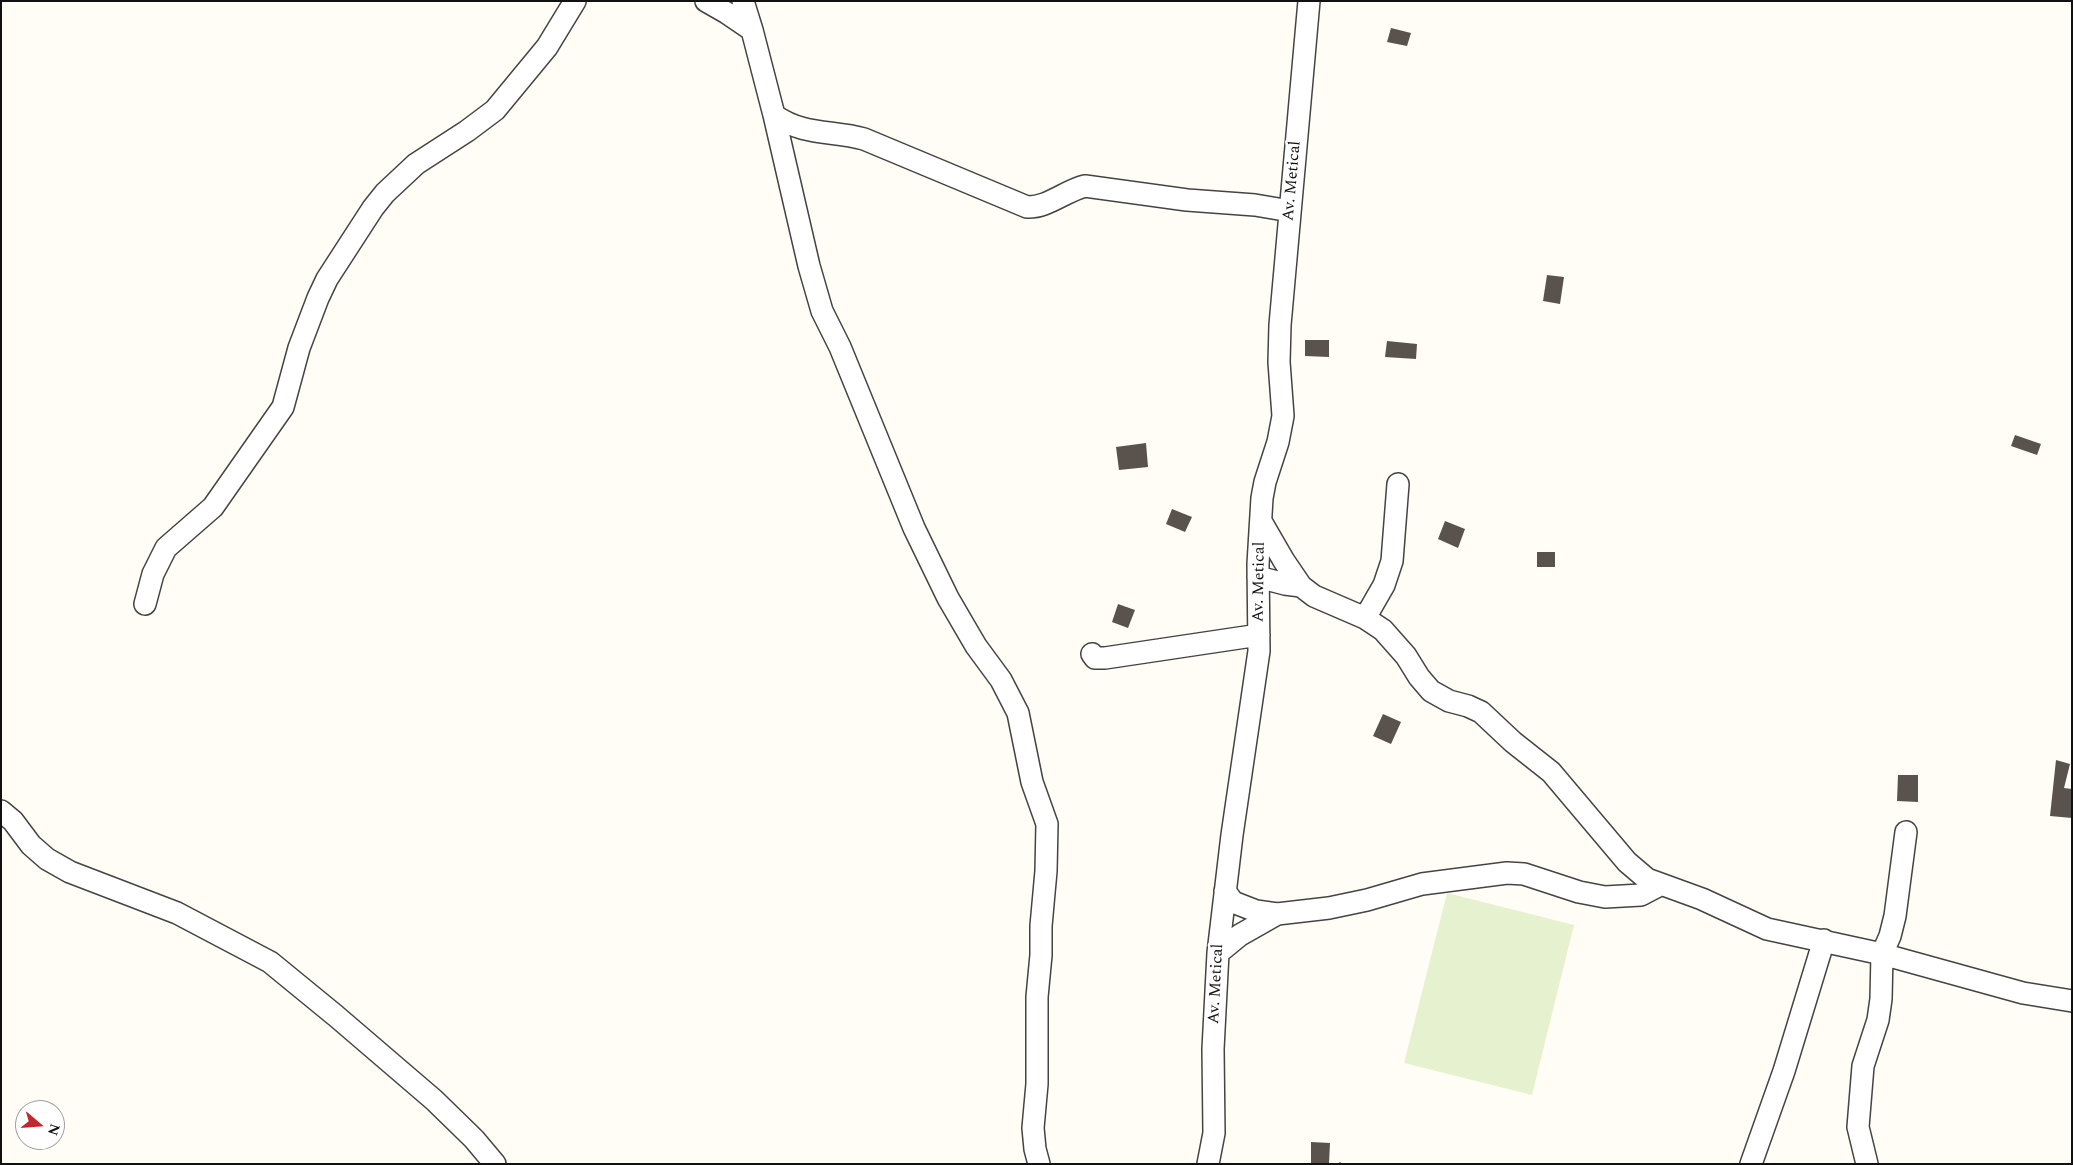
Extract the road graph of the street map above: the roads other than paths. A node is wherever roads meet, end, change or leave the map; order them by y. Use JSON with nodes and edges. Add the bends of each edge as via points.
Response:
{"nodes":[{"id":1,"x":575,"y":1,"type":"edge"},
{"id":2,"x":706,"y":1,"type":"edge"},
{"id":3,"x":743,"y":1,"type":"edge"},
{"id":4,"x":1309,"y":1,"type":"edge"},
{"id":5,"x":752,"y":30,"type":"junction"},
{"id":6,"x":774,"y":114,"type":"junction"},
{"id":7,"x":1290,"y":211,"type":"junction"},
{"id":8,"x":1398,"y":484,"type":"dead end"},
{"id":9,"x":1262,"y":522,"type":"junction"},
{"id":10,"x":1258,"y":576,"type":"junction"},
{"id":11,"x":1293,"y":585,"type":"junction"},
{"id":12,"x":1258,"y":600,"type":"junction"},
{"id":13,"x":145,"y":604,"type":"dead end"},
{"id":14,"x":1366,"y":618,"type":"junction"},
{"id":15,"x":1259,"y":636,"type":"junction"},
{"id":16,"x":1092,"y":654,"type":"dead end"},
{"id":17,"x":1,"y":810,"type":"edge"},
{"id":18,"x":1906,"y":832,"type":"dead end"},
{"id":19,"x":1660,"y":885,"type":"junction"},
{"id":20,"x":1225,"y":891,"type":"junction"},
{"id":21,"x":1277,"y":914,"type":"junction"},
{"id":22,"x":1824,"y":940,"type":"junction"},
{"id":23,"x":1218,"y":953,"type":"junction"},
{"id":24,"x":1882,"y":954,"type":"junction"},
{"id":25,"x":2072,"y":1001,"type":"edge"},
{"id":26,"x":495,"y":1164,"type":"edge"},
{"id":27,"x":1039,"y":1164,"type":"edge"},
{"id":28,"x":1208,"y":1164,"type":"edge"},
{"id":29,"x":1751,"y":1164,"type":"edge"},
{"id":30,"x":1867,"y":1164,"type":"edge"}],
"edges":[{"from":1,"to":13,"type":"street","via":[[547,47],[495,110],[416,164],[374,208],[327,278],[306,327],[280,412],[213,507],[166,548],[153,574]]},
{"from":2,"to":5,"type":"street"},
{"from":3,"to":5,"type":"street"},
{"from":4,"to":7,"type":"street","name":"Av. Metical"},
{"from":5,"to":6,"type":"street"},
{"from":6,"to":7,"type":"street","via":[[785,123],[810,132],[864,139],[1027,208],[1042,206],[1072,189],[1085,186]]},
{"from":6,"to":27,"type":"street","via":[[822,311],[840,347],[914,528],[948,598],[976,646],[1001,680],[1018,713],[1032,782],[1045,813],[1046,872],[1037,997],[1037,1084],[1033,1128]]},
{"from":7,"to":9,"type":"street","name":"Av. Metical","via":[[1280,324],[1282,425],[1263,491]]},
{"from":8,"to":14,"type":"street","via":[[1392,561],[1384,585]]},
{"from":9,"to":10,"type":"street","name":"Av. Metical"},
{"from":9,"to":11,"type":"street","via":[[1284,561]]},
{"from":10,"to":11,"type":"street"},
{"from":10,"to":12,"type":"street","name":"Av. Metical"},
{"from":11,"to":12,"type":"street","via":[[1272,586]]},
{"from":11,"to":14,"type":"street"},
{"from":12,"to":15,"type":"street","name":"Av. Metical"},
{"from":14,"to":19,"type":"street","via":[[1383,630],[1431,691],[1482,712],[1550,772],[1638,872]]},
{"from":15,"to":16,"type":"street","via":[[1105,658],[1095,658]]},
{"from":15,"to":20,"type":"street","name":"Av. Metical"},
{"from":17,"to":26,"type":"street","via":[[31,845],[62,868],[177,913],[278,968],[434,1100]]},
{"from":18,"to":24,"type":"street","via":[[1895,916]]},
{"from":19,"to":21,"type":"street","via":[[1641,895],[1605,897],[1524,874],[1507,873],[1422,884],[1329,908]]},
{"from":19,"to":22,"type":"street","via":[[1702,899],[1767,929]]},
{"from":20,"to":21,"type":"street","via":[[1233,902],[1256,911]]},
{"from":20,"to":23,"type":"street","name":"Av. Metical"},
{"from":21,"to":23,"type":"street","via":[[1240,935]]},
{"from":22,"to":24,"type":"street"},
{"from":22,"to":29,"type":"street","via":[[1784,1071]]},
{"from":23,"to":28,"type":"street","name":"Av. Metical","via":[[1213,1049],[1214,1133]]},
{"from":24,"to":25,"type":"street","via":[[2000,988]]},
{"from":24,"to":30,"type":"street","via":[[1878,1020],[1863,1066],[1859,1103],[1858,1127]]}]}
